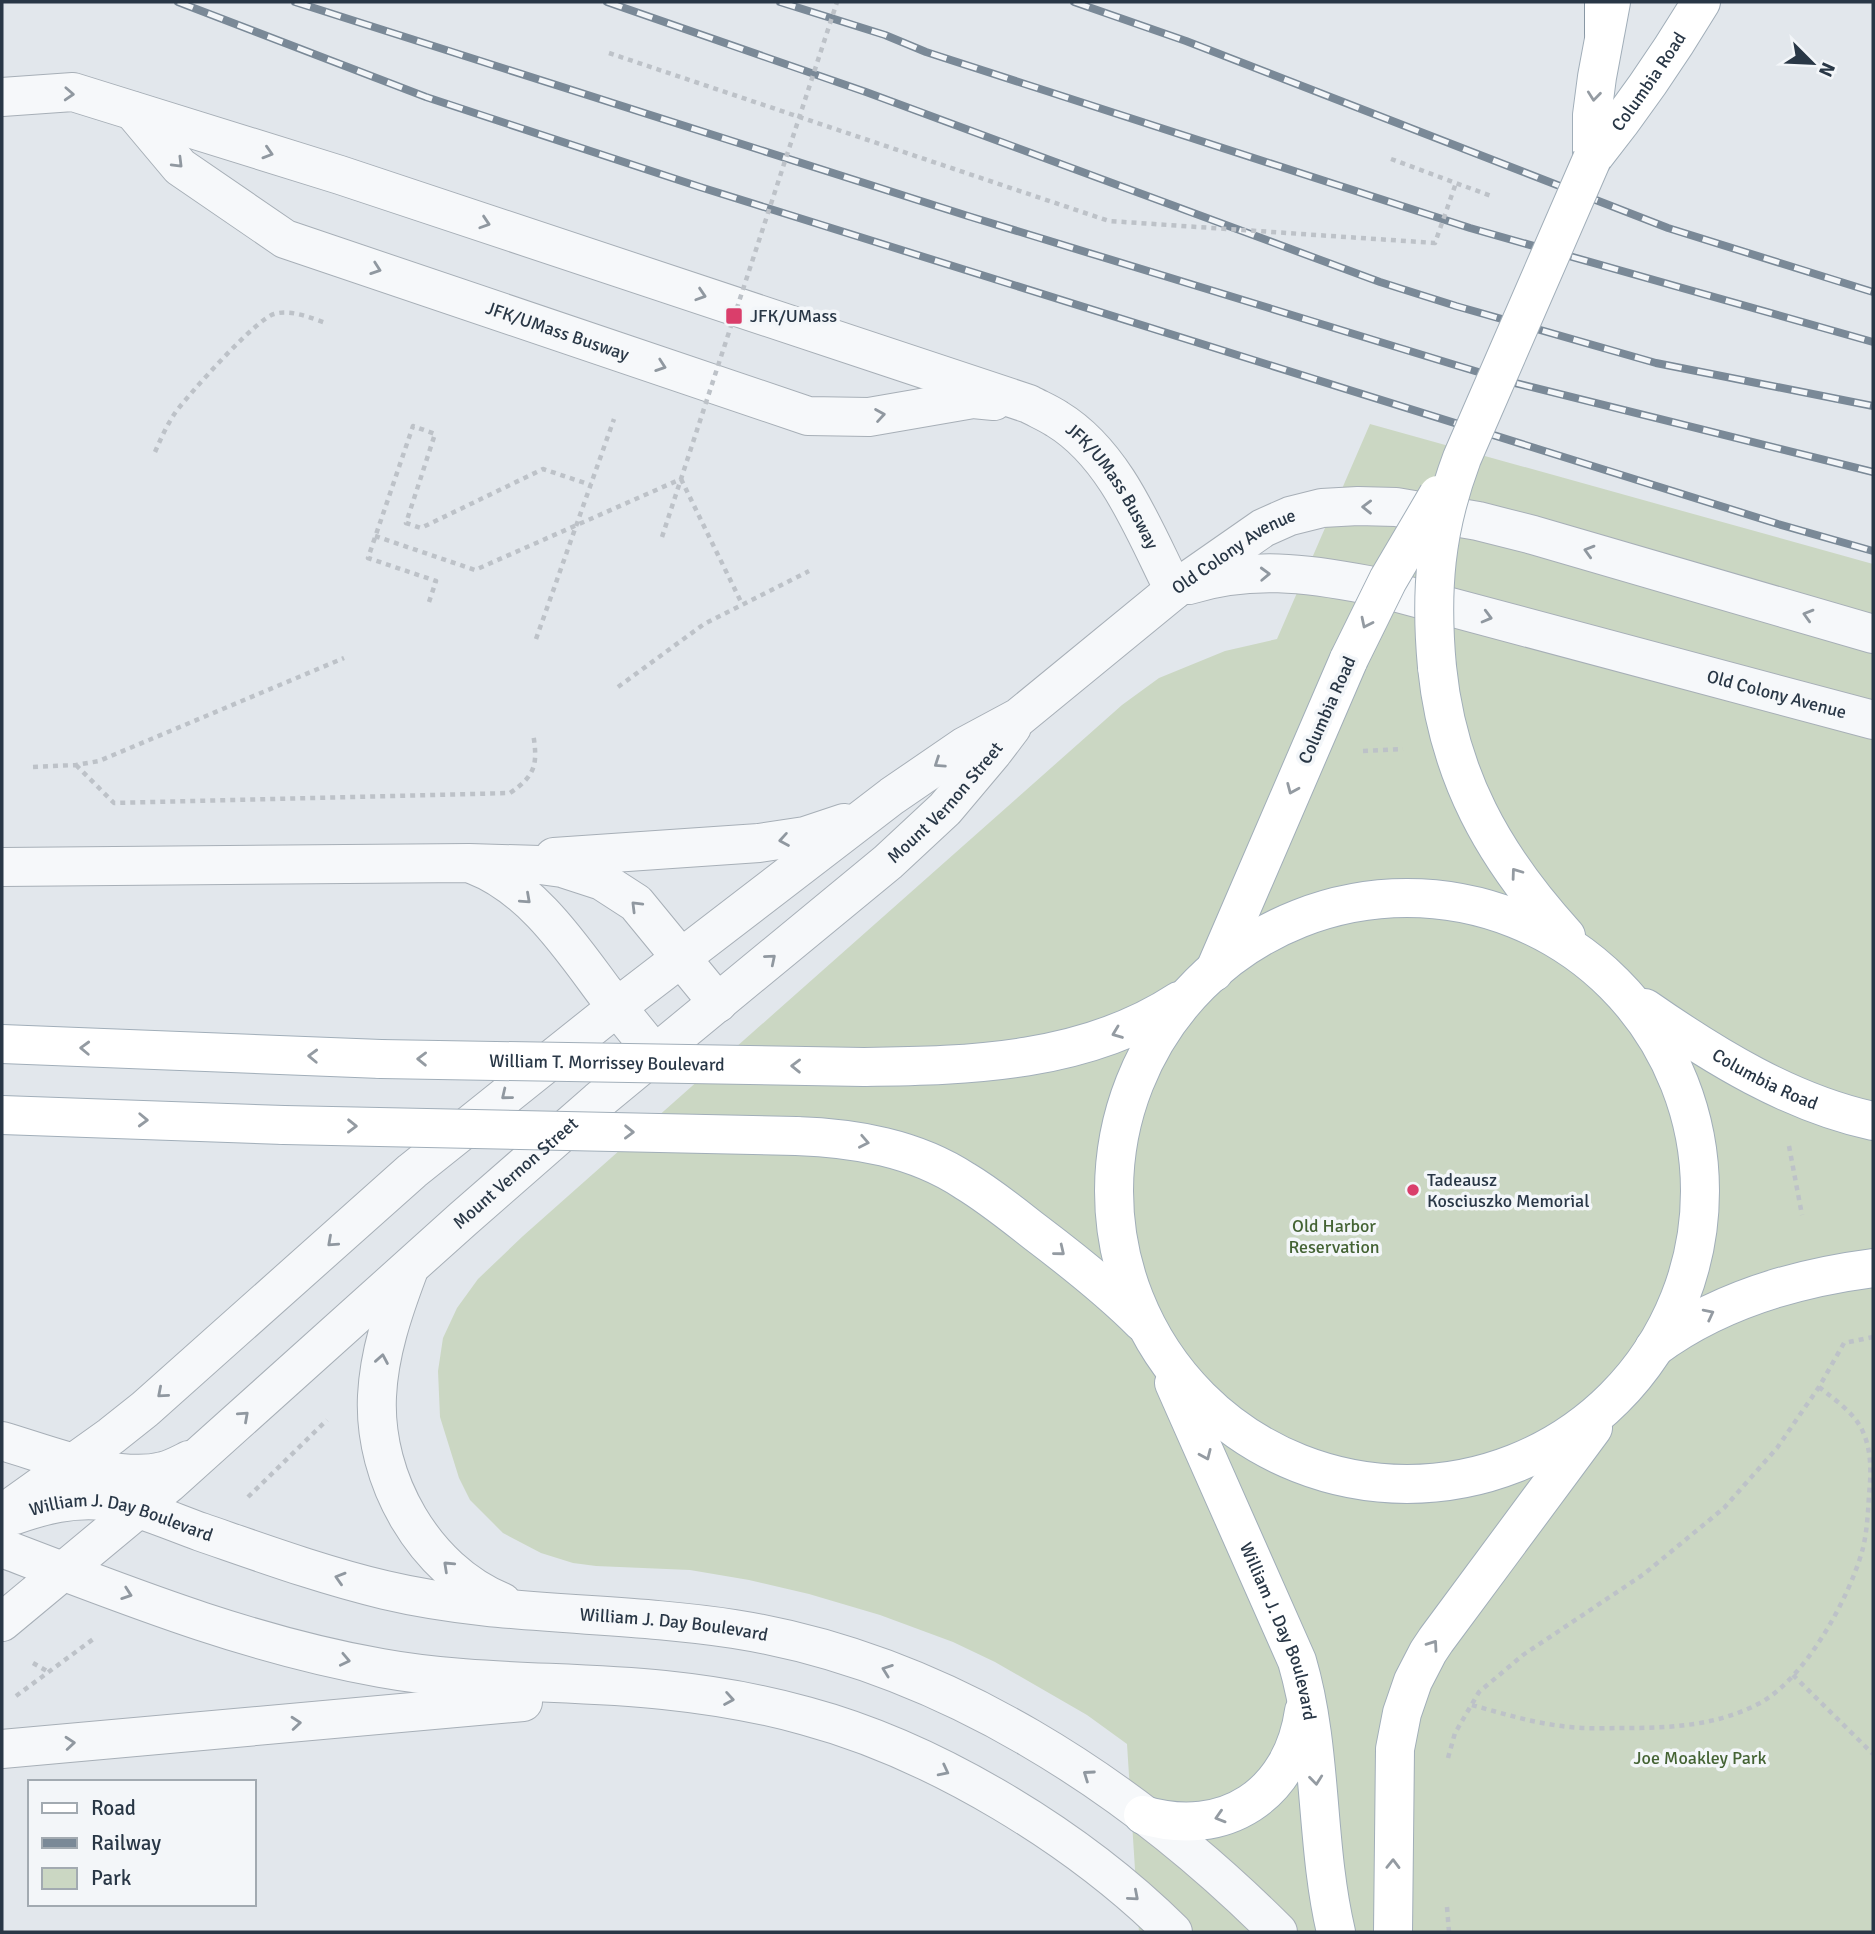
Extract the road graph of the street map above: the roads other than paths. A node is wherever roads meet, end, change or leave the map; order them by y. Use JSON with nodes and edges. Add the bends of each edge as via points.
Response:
{"nodes":[{"id":1,"x":1701,"y":2,"type":"edge"},
{"id":2,"x":1606,"y":13,"type":"edge"},
{"id":3,"x":2,"y":97,"type":"edge"},
{"id":4,"x":133,"y":111,"type":"junction"},
{"id":5,"x":1592,"y":159,"type":"junction"},
{"id":6,"x":1029,"y":404,"type":"junction"},
{"id":7,"x":1462,"y":458,"type":"junction"},
{"id":8,"x":1174,"y":590,"type":"junction"},
{"id":9,"x":1873,"y":634,"type":"edge"},
{"id":10,"x":1019,"y":717,"type":"junction"},
{"id":11,"x":1873,"y":720,"type":"edge"},
{"id":12,"x":872,"y":811,"type":"junction"},
{"id":13,"x":469,"y":863,"type":"junction"},
{"id":14,"x":2,"y":867,"type":"edge"},
{"id":15,"x":681,"y":957,"type":"junction"},
{"id":16,"x":1591,"y":963,"type":"junction"},
{"id":17,"x":1205,"y":980,"type":"junction"},
{"id":18,"x":1629,"y":998,"type":"junction"},
{"id":19,"x":718,"y":1003,"type":"junction"},
{"id":20,"x":617,"y":1007,"type":"junction"},
{"id":21,"x":2,"y":1045,"type":"edge"},
{"id":22,"x":655,"y":1054,"type":"junction"},
{"id":23,"x":2,"y":1115,"type":"edge"},
{"id":24,"x":1873,"y":1121,"type":"edge"},
{"id":25,"x":409,"y":1268,"type":"junction"},
{"id":26,"x":1873,"y":1269,"type":"edge"},
{"id":27,"x":1153,"y":1338,"type":"junction"},
{"id":28,"x":1652,"y":1350,"type":"junction"},
{"id":29,"x":1621,"y":1391,"type":"junction"},
{"id":30,"x":2,"y":1441,"type":"edge"},
{"id":31,"x":201,"y":1454,"type":"junction"},
{"id":32,"x":75,"y":1462,"type":"junction"},
{"id":33,"x":138,"y":1510,"type":"junction"},
{"id":34,"x":2,"y":1514,"type":"edge"},
{"id":35,"x":2,"y":1521,"type":"edge"},
{"id":36,"x":2,"y":1548,"type":"edge"},
{"id":37,"x":63,"y":1571,"type":"junction"},
{"id":38,"x":528,"y":1610,"type":"junction"},
{"id":39,"x":2,"y":1622,"type":"edge"},
{"id":40,"x":1305,"y":1688,"type":"junction"},
{"id":41,"x":662,"y":1690,"type":"junction"},
{"id":42,"x":2,"y":1749,"type":"edge"},
{"id":43,"x":1143,"y":1815,"type":"junction"},
{"id":44,"x":1173,"y":1932,"type":"edge"},
{"id":45,"x":1278,"y":1932,"type":"edge"},
{"id":46,"x":1336,"y":1932,"type":"edge"},
{"id":47,"x":1393,"y":1932,"type":"edge"}],
"edges":[{"from":1,"to":5,"type":"main road","name":"Columbia Road"},
{"from":2,"to":5,"type":"main road","name":"Columbia Road","one_way":true,"via":[[1592,115]]},
{"from":3,"to":4,"type":"street","name":"JFK/UMass Busway","one_way":true,"via":[[73,92]]},
{"from":4,"to":6,"type":"street","name":"JFK/UMass Busway","one_way":true,"via":[[340,174]]},
{"from":4,"to":6,"type":"street","name":"JFK/UMass Busway","one_way":true,"via":[[180,167],[285,239],[808,416],[869,416],[973,399]]},
{"from":5,"to":7,"type":"main road","name":"Columbia Road","bridge":true},
{"from":6,"to":8,"type":"street","name":"JFK/UMass Busway","via":[[1058,419],[1104,461]]},
{"from":16,"to":7,"type":"main road","name":"Columbia Road","one_way":true,"bridge":true,"via":[[1538,904],[1497,847],[1451,745],[1437,667],[1434,579],[1440,530]]},
{"from":7,"to":17,"type":"main road","name":"Columbia Road","one_way":true,"bridge":true,"via":[[1388,580],[1349,659]]},
{"from":9,"to":8,"type":"street","name":"Old Colony Avenue","one_way":true,"via":[[1533,535],[1396,507],[1322,509],[1290,516],[1263,528]]},
{"from":8,"to":10,"type":"street","name":"Mount Vernon Street"},
{"from":8,"to":11,"type":"street","name":"Old Colony Avenue","one_way":true,"via":[[1230,576],[1292,573],[1328,577]]},
{"from":10,"to":12,"type":"street","name":"Mount Vernon Street","one_way":true,"via":[[965,746]]},
{"from":19,"to":10,"type":"street","name":"Mount Vernon Street","one_way":true,"via":[[917,835],[968,782]]},
{"from":12,"to":13,"type":"street","one_way":true,"via":[[805,836],[759,844]]},
{"from":12,"to":15,"type":"street","name":"Mount Vernon Street"},
{"from":13,"to":14,"type":"street","name":"William T. Morrissey Boulevard"},
{"from":15,"to":13,"type":"street","name":"William T. Morrissey Boulevard","one_way":true,"via":[[636,904],[602,881],[540,865]]},
{"from":13,"to":20,"type":"street","name":"William T. Morrissey Boulevard","one_way":true,"via":[[494,874],[529,901]]},
{"from":15,"to":19,"type":"street","name":"William T. Morrissey Boulevard"},
{"from":15,"to":20,"type":"street","name":"Mount Vernon Street"},
{"from":16,"to":17,"type":"main road","via":[[1534,926],[1501,914],[1446,900],[1401,898],[1356,902],[1290,923],[1231,958]]},
{"from":16,"to":18,"type":"main road"},
{"from":17,"to":21,"type":"main road","name":"William T. Morrissey Boulevard","one_way":true,"bridge":true,"via":[[1157,1015],[1084,1045],[960,1065],[381,1059]]},
{"from":17,"to":27,"type":"main road","name":"William J. Day Boulevard","via":[[1169,1023],[1145,1062],[1118,1149],[1119,1240],[1130,1284]]},
{"from":18,"to":24,"type":"main road","name":"Columbia Road","via":[[1765,1082],[1815,1104]]},
{"from":18,"to":28,"type":"main road","via":[[1673,1067],[1691,1118],[1699,1171],[1694,1252],[1677,1303]]},
{"from":19,"to":22,"type":"street","name":"Mount Vernon Street"},
{"from":20,"to":22,"type":"street","name":"William T. Morrissey Boulevard"},
{"from":20,"to":32,"type":"street","name":"Mount Vernon Street","one_way":true,"via":[[441,1147],[145,1409]]},
{"from":22,"to":25,"type":"street","name":"Mount Vernon Street"},
{"from":23,"to":27,"type":"main road","one_way":true,"bridge":true,"via":[[796,1136],[873,1144],[944,1168],[984,1193],[1127,1308]]},
{"from":31,"to":25,"type":"street","name":"Mount Vernon Street","one_way":true},
{"from":38,"to":25,"type":"street","one_way":true,"via":[[488,1596],[446,1565],[414,1526],[390,1480],[377,1397],[385,1343]]},
{"from":28,"to":26,"type":"main road","one_way":true,"via":[[1677,1331],[1727,1306],[1799,1282]]},
{"from":27,"to":29,"type":"main road","via":[[1219,1416],[1257,1443],[1299,1463],[1366,1481],[1435,1482],[1502,1468],[1566,1437]]},
{"from":27,"to":40,"type":"main road","name":"William J. Day Boulevard","one_way":true},
{"from":28,"to":29,"type":"main road"},
{"from":47,"to":29,"type":"main road","one_way":true,"via":[[1395,1749],[1413,1681],[1436,1640]]},
{"from":30,"to":32,"type":"street"},
{"from":31,"to":32,"type":"street","via":[[148,1474]]},
{"from":31,"to":33,"type":"street","name":"Mount Vernon Street"},
{"from":32,"to":34,"type":"street","name":"Mount Vernon Street"},
{"from":33,"to":35,"type":"street","name":"William J. Day Boulevard","via":[[72,1500]]},
{"from":33,"to":37,"type":"street","name":"Mount Vernon Street"},
{"from":38,"to":33,"type":"street","name":"William J. Day Boulevard","one_way":true,"via":[[378,1588]]},
{"from":36,"to":37,"type":"street"},
{"from":37,"to":39,"type":"street","name":"Mount Vernon Street"},
{"from":37,"to":41,"type":"street","one_way":true,"via":[[225,1628],[378,1668],[474,1680]]},
{"from":43,"to":38,"type":"street","name":"William J. Day Boulevard","one_way":true,"via":[[1073,1765],[994,1718],[929,1686],[854,1658],[732,1629]]},
{"from":40,"to":43,"type":"main road","one_way":true,"via":[[1296,1741],[1265,1792],[1222,1818],[1174,1822]]},
{"from":40,"to":46,"type":"main road","name":"William J. Day Boulevard","one_way":true},
{"from":42,"to":41,"type":"street","one_way":true},
{"from":41,"to":44,"type":"street","one_way":true,"via":[[780,1709],[895,1747],[997,1800],[1059,1839],[1115,1880]]},
{"from":43,"to":45,"type":"street","name":"William J. Day Boulevard","via":[[1220,1877]]}]}
